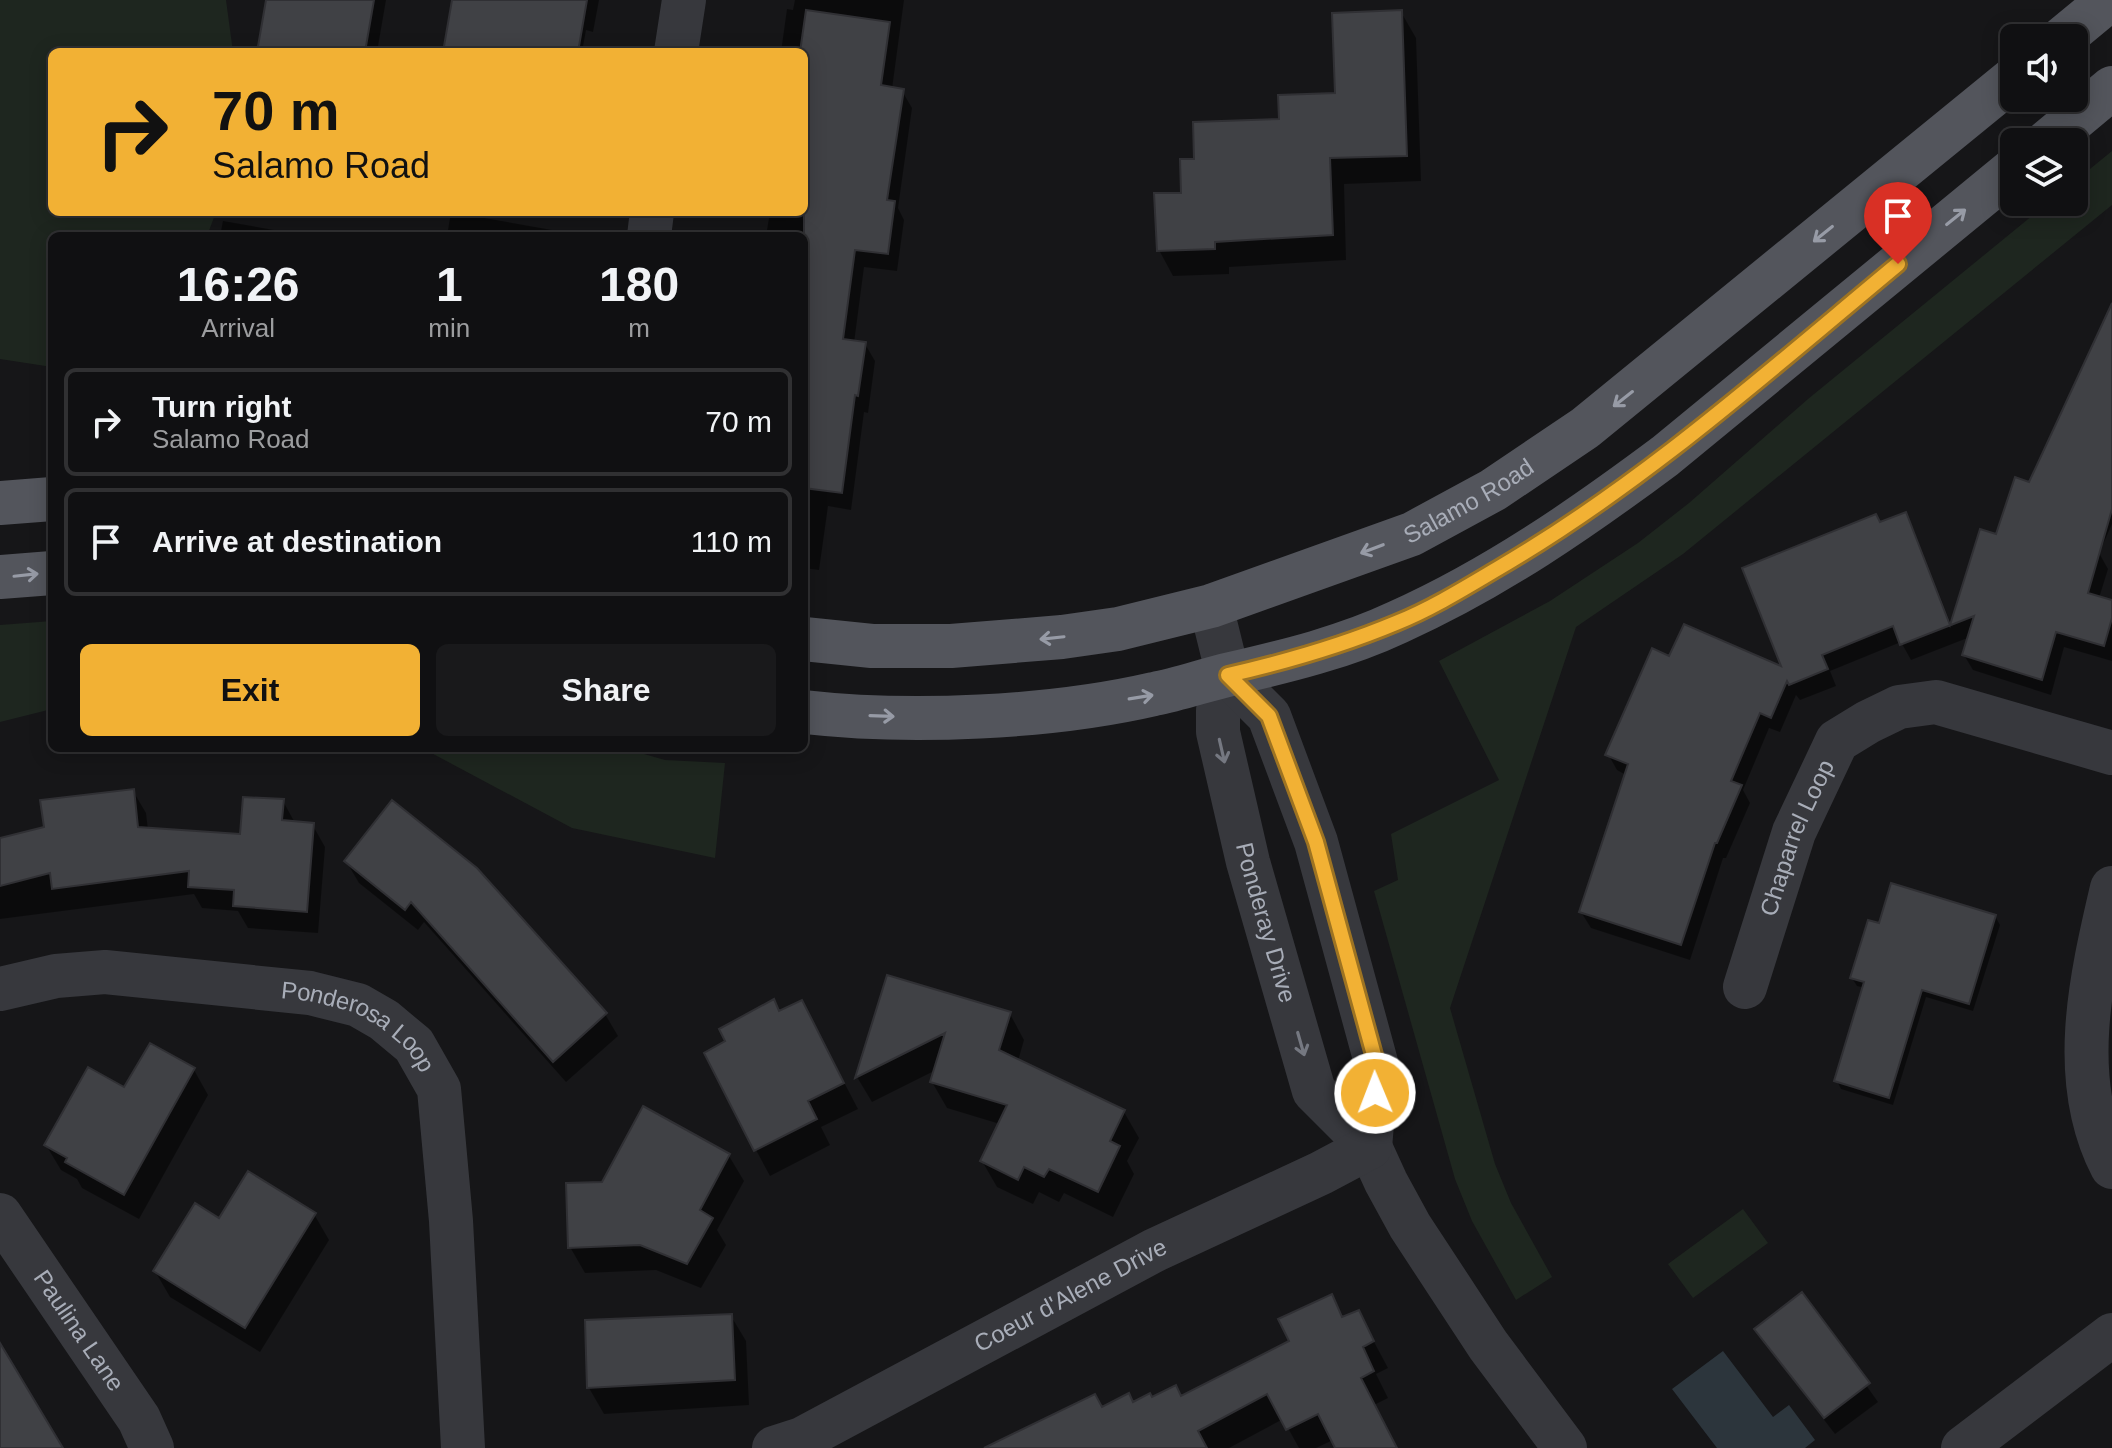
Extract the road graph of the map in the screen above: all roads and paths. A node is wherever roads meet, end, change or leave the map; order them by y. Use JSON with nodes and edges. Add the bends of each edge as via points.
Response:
{"nodes":[{"id":1,"x":684,"y":0,"type":"edge"},
{"id":2,"x":2109,"y":0,"type":"edge"},
{"id":3,"x":2080,"y":24,"type":"edge"},
{"id":4,"x":677,"y":48,"type":"edge"},
{"id":5,"x":2112,"y":88,"type":"edge"},
{"id":6,"x":2000,"y":89,"type":"edge"},
{"id":7,"x":2064,"y":128,"type":"edge"},
{"id":8,"x":2000,"y":181,"type":"edge"},
{"id":9,"x":48,"y":499,"type":"edge"},
{"id":10,"x":0,"y":503,"type":"edge"},
{"id":11,"x":48,"y":573,"type":"edge"},
{"id":12,"x":0,"y":577,"type":"edge"},
{"id":13,"x":1211,"y":606,"type":"junction"},
{"id":14,"x":808,"y":639,"type":"edge"},
{"id":15,"x":1228,"y":675,"type":"junction"},
{"id":16,"x":808,"y":712,"type":"edge"},
{"id":17,"x":2112,"y":753,"type":"edge"},
{"id":18,"x":2112,"y":888,"type":"edge"},
{"id":19,"x":1745,"y":987,"type":"dead end"},
{"id":20,"x":0,"y":989,"type":"edge"},
{"id":21,"x":1370,"y":1147,"type":"junction"},
{"id":22,"x":2112,"y":1167,"type":"edge"},
{"id":23,"x":0,"y":1215,"type":"edge"},
{"id":24,"x":2112,"y":1335,"type":"edge"},
{"id":25,"x":152,"y":1448,"type":"edge"},
{"id":26,"x":463,"y":1448,"type":"edge"},
{"id":27,"x":774,"y":1448,"type":"edge"},
{"id":28,"x":1565,"y":1448,"type":"edge"},
{"id":29,"x":1963,"y":1448,"type":"edge"}],
"edges":[{"from":1,"to":4,"type":"street"},
{"from":2,"to":3,"type":"main road"},
{"from":5,"to":7,"type":"main road"},
{"from":6,"to":13,"type":"main road","name":"Salamo Road","one_way":true,"via":[[1622,399],[1493,490],[1412,534]]},
{"from":15,"to":8,"type":"main road","one_way":true,"via":[[1297,659],[1397,623],[1584,515],[1665,456]]},
{"from":9,"to":10,"type":"main road"},
{"from":12,"to":11,"type":"main road","one_way":true},
{"from":13,"to":14,"type":"main road","name":"Salamo Road","one_way":true,"via":[[1118,629],[1002,642],[872,646]]},
{"from":13,"to":15,"type":"street","name":"Ponderay Drive"},
{"from":16,"to":15,"type":"main road","one_way":true,"via":[[887,717],[1017,713],[1152,695]]},
{"from":15,"to":21,"type":"street","name":"Ponderay Drive","via":[[1269,716],[1316,842],[1377,1066]]},
{"from":15,"to":21,"type":"street","name":"Ponderay Drive","one_way":true,"via":[[1218,732],[1248,862],[1314,1091]]},
{"from":17,"to":19,"type":"street","name":"Chaparrel Loop","via":[[1936,702],[1899,707],[1837,741],[1794,832]]},
{"from":18,"to":22,"type":"street","via":[[2085,1031],[2091,1099]]},
{"from":20,"to":26,"type":"street","name":"Ponderosa Loop","via":[[105,972],[310,993],[358,1005],[414,1045],[439,1089]]},
{"from":21,"to":27,"type":"street","name":"Coeur d'Alene Drive","via":[[1155,1250],[802,1439]]},
{"from":21,"to":28,"type":"street","name":"Ponderay Drive","via":[[1410,1226],[1488,1345]]},
{"from":23,"to":25,"type":"street","name":"Paulina Lane","via":[[139,1419]]},
{"from":24,"to":29,"type":"street"}]}
